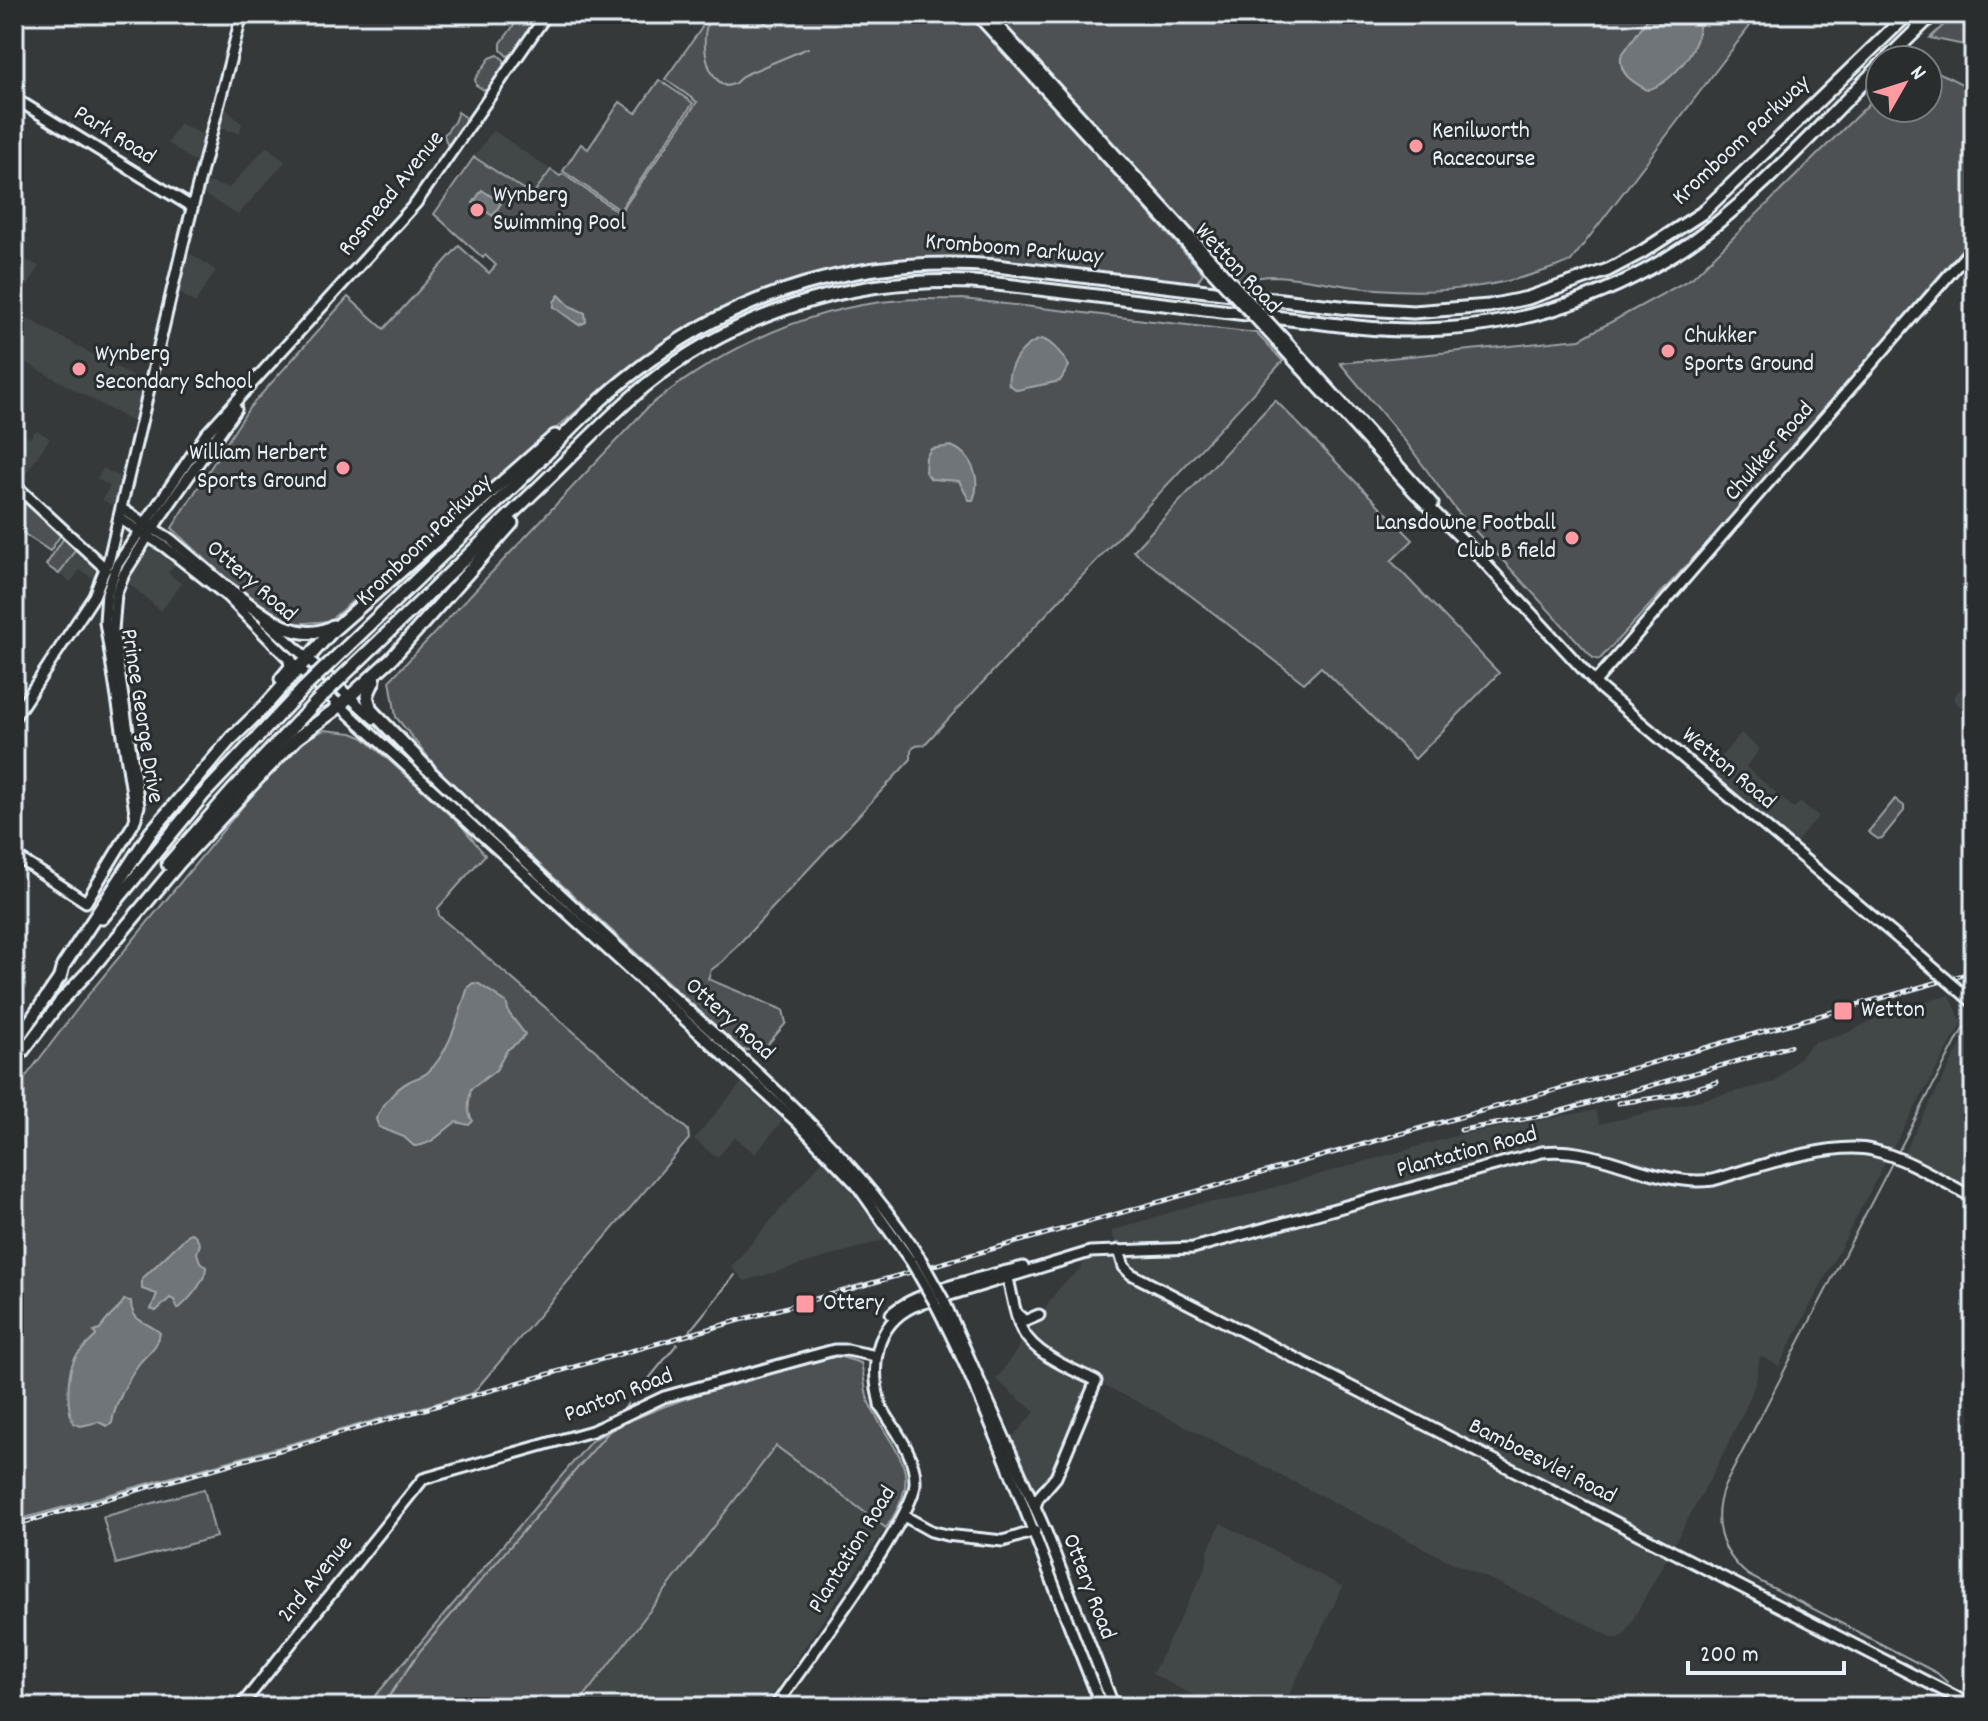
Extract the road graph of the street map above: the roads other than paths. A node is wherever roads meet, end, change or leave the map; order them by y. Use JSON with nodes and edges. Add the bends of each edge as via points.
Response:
{"nodes":[{"id":1,"x":242,"y":14,"type":"edge"},
{"id":2,"x":547,"y":14,"type":"edge"},
{"id":3,"x":976,"y":14,"type":"edge"},
{"id":4,"x":987,"y":14,"type":"edge"},
{"id":5,"x":1908,"y":14,"type":"edge"},
{"id":6,"x":1934,"y":14,"type":"edge"},
{"id":7,"x":1902,"y":44,"type":"edge"},
{"id":8,"x":1864,"y":81,"type":"edge"},
{"id":9,"x":14,"y":98,"type":"edge"},
{"id":10,"x":192,"y":207,"type":"junction"},
{"id":11,"x":1974,"y":246,"type":"edge"},
{"id":12,"x":1212,"y":266,"type":"junction"},
{"id":13,"x":612,"y":391,"type":"junction"},
{"id":14,"x":580,"y":448,"type":"junction"},
{"id":15,"x":14,"y":484,"type":"edge"},
{"id":16,"x":121,"y":514,"type":"junction"},
{"id":17,"x":146,"y":529,"type":"junction"},
{"id":18,"x":106,"y":569,"type":"junction"},
{"id":19,"x":228,"y":589,"type":"junction"},
{"id":20,"x":350,"y":615,"type":"junction"},
{"id":21,"x":309,"y":658,"type":"junction"},
{"id":22,"x":392,"y":658,"type":"junction"},
{"id":23,"x":295,"y":664,"type":"junction"},
{"id":24,"x":1595,"y":682,"type":"junction"},
{"id":25,"x":349,"y":696,"type":"junction"},
{"id":26,"x":340,"y":705,"type":"junction"},
{"id":27,"x":14,"y":718,"type":"edge"},
{"id":28,"x":428,"y":769,"type":"junction"},
{"id":29,"x":14,"y":855,"type":"edge"},
{"id":30,"x":60,"y":977,"type":"junction"},
{"id":31,"x":61,"y":1001,"type":"junction"},
{"id":32,"x":1974,"y":1003,"type":"edge"},
{"id":33,"x":14,"y":1044,"type":"edge"},
{"id":34,"x":14,"y":1063,"type":"edge"},
{"id":35,"x":1974,"y":1198,"type":"edge"},
{"id":36,"x":1119,"y":1250,"type":"junction"},
{"id":37,"x":917,"y":1262,"type":"junction"},
{"id":38,"x":1007,"y":1275,"type":"junction"},
{"id":39,"x":940,"y":1302,"type":"junction"},
{"id":40,"x":1017,"y":1314,"type":"junction"},
{"id":41,"x":1039,"y":1315,"type":"dead end"},
{"id":42,"x":857,"y":1352,"type":"junction"},
{"id":43,"x":874,"y":1355,"type":"junction"},
{"id":44,"x":870,"y":1371,"type":"junction"},
{"id":45,"x":881,"y":1407,"type":"junction"},
{"id":46,"x":435,"y":1464,"type":"dead end"},
{"id":47,"x":440,"y":1474,"type":"junction"},
{"id":48,"x":1022,"y":1477,"type":"junction"},
{"id":49,"x":423,"y":1479,"type":"joint"},
{"id":50,"x":1050,"y":1486,"type":"junction"},
{"id":51,"x":914,"y":1494,"type":"junction"},
{"id":52,"x":1035,"y":1507,"type":"junction"},
{"id":53,"x":904,"y":1516,"type":"junction"},
{"id":54,"x":920,"y":1525,"type":"junction"},
{"id":55,"x":1035,"y":1531,"type":"junction"},
{"id":56,"x":240,"y":1707,"type":"edge"},
{"id":57,"x":775,"y":1707,"type":"edge"},
{"id":58,"x":1102,"y":1707,"type":"edge"},
{"id":59,"x":1114,"y":1707,"type":"edge"},
{"id":60,"x":1971,"y":1707,"type":"edge"}],
"edges":[{"from":1,"to":10,"type":"street"},
{"from":2,"to":17,"type":"street","name":"Rosmead Avenue","via":[[416,203],[252,386]]},
{"from":3,"to":12,"type":"street","name":"Wetton Road"},
{"from":4,"to":12,"type":"street","name":"Wetton Road"},
{"from":5,"to":13,"type":"highway","name":"Kromboom Parkway","via":[[1702,213],[1608,270],[1528,298],[1413,312],[996,266],[894,265],[808,281],[743,305],[679,338]]},
{"from":6,"to":7,"type":"highway"},
{"from":8,"to":14,"type":"highway","name":"Kromboom Parkway","via":[[1713,227],[1651,268],[1571,304],[1490,324],[1411,330],[963,281],[871,286],[794,305],[712,341],[644,387]]},
{"from":9,"to":10,"type":"street","name":"Park Road"},
{"from":10,"to":16,"type":"street"},
{"from":11,"to":24,"type":"street","name":"Chukker Road"},
{"from":12,"to":24,"type":"street","name":"Wetton Road","bridge":true,"via":[[1415,493]]},
{"from":13,"to":20,"type":"highway","via":[[595,400]]},
{"from":13,"to":30,"type":"highway","name":"Kromboom Parkway","bridge":true,"via":[[227,768],[169,834]]},
{"from":14,"to":22,"type":"highway"},
{"from":14,"to":31,"type":"highway","name":"Kromboom Parkway","bridge":true,"via":[[316,702],[193,835]]},
{"from":15,"to":18,"type":"street"},
{"from":16,"to":17,"type":"street","name":"Ottery Road"},
{"from":16,"to":18,"type":"street"},
{"from":17,"to":19,"type":"street","name":"Ottery Road","via":[[182,548]]},
{"from":17,"to":23,"type":"street","name":"Ottery Road","via":[[227,596]]},
{"from":17,"to":29,"type":"street","name":"Prince George Drive","via":[[112,577],[105,616],[136,818],[86,902]]},
{"from":18,"to":27,"type":"street","via":[[88,606]]},
{"from":19,"to":20,"type":"highway","via":[[303,634],[325,631]]},
{"from":19,"to":21,"type":"street","name":"Ottery Road"},
{"from":20,"to":21,"type":"highway"},
{"from":21,"to":23,"type":"highway"},
{"from":21,"to":25,"type":"street","name":"Ottery Road"},
{"from":22,"to":25,"type":"highway"},
{"from":22,"to":28,"type":"highway","via":[[369,687],[367,703]]},
{"from":23,"to":26,"type":"street","name":"Ottery Road"},
{"from":23,"to":30,"type":"highway","via":[[151,832]]},
{"from":24,"to":32,"type":"street","name":"Wetton Road","bridge":true},
{"from":25,"to":26,"type":"highway"},
{"from":25,"to":28,"type":"street","name":"Ottery Road"},
{"from":26,"to":31,"type":"highway","via":[[286,748]]},
{"from":26,"to":37,"type":"street","name":"Ottery Road","via":[[806,1130]]},
{"from":28,"to":37,"type":"street","name":"Ottery Road","via":[[811,1121],[864,1180]]},
{"from":30,"to":33,"type":"main road"},
{"from":31,"to":34,"type":"main road"},
{"from":35,"to":36,"type":"street","name":"Plantation Road","via":[[1897,1158],[1864,1148],[1822,1151],[1698,1182],[1566,1150],[1471,1170],[1193,1248]]},
{"from":36,"to":38,"type":"street","name":"Plantation Road","via":[[1037,1263]]},
{"from":36,"to":60,"type":"street","name":"Bamboesvlei Road","via":[[1131,1274]]},
{"from":37,"to":39,"type":"street","name":"Ottery Road","bridge":true},
{"from":38,"to":40,"type":"street"},
{"from":38,"to":43,"type":"street","name":"Plantation Road","via":[[902,1304],[879,1329]]},
{"from":39,"to":48,"type":"street","name":"Ottery Road"},
{"from":39,"to":55,"type":"street","name":"Ottery Road"},
{"from":40,"to":41,"type":"street","via":[[1025,1321]]},
{"from":40,"to":50,"type":"street","via":[[1030,1340],[1096,1381]]},
{"from":42,"to":43,"type":"street","name":"Panton Road"},
{"from":42,"to":44,"type":"street"},
{"from":42,"to":47,"type":"street","name":"Panton Road","via":[[834,1350],[659,1399],[592,1431]]},
{"from":43,"to":44,"type":"street","name":"Plantation Road"},
{"from":43,"to":45,"type":"street","name":"Plantation Road"},
{"from":44,"to":45,"type":"street","name":"Plantation Road"},
{"from":45,"to":51,"type":"street","name":"Plantation Road","via":[[910,1457]]},
{"from":46,"to":47,"type":"street"},
{"from":47,"to":49,"type":"street","name":"Panton Road"},
{"from":48,"to":50,"type":"street","via":[[1039,1489]]},
{"from":48,"to":52,"type":"street","name":"Ottery Road"},
{"from":49,"to":56,"type":"street","name":"2nd Avenue"},
{"from":50,"to":52,"type":"street"},
{"from":51,"to":53,"type":"street","name":"Plantation Road"},
{"from":51,"to":54,"type":"street","via":[[912,1512]]},
{"from":52,"to":59,"type":"street","name":"Ottery Road"},
{"from":53,"to":54,"type":"street"},
{"from":53,"to":57,"type":"street","name":"Plantation Road"},
{"from":54,"to":55,"type":"street","via":[[946,1535],[998,1541]]},
{"from":55,"to":58,"type":"street","name":"Ottery Road"}]}
